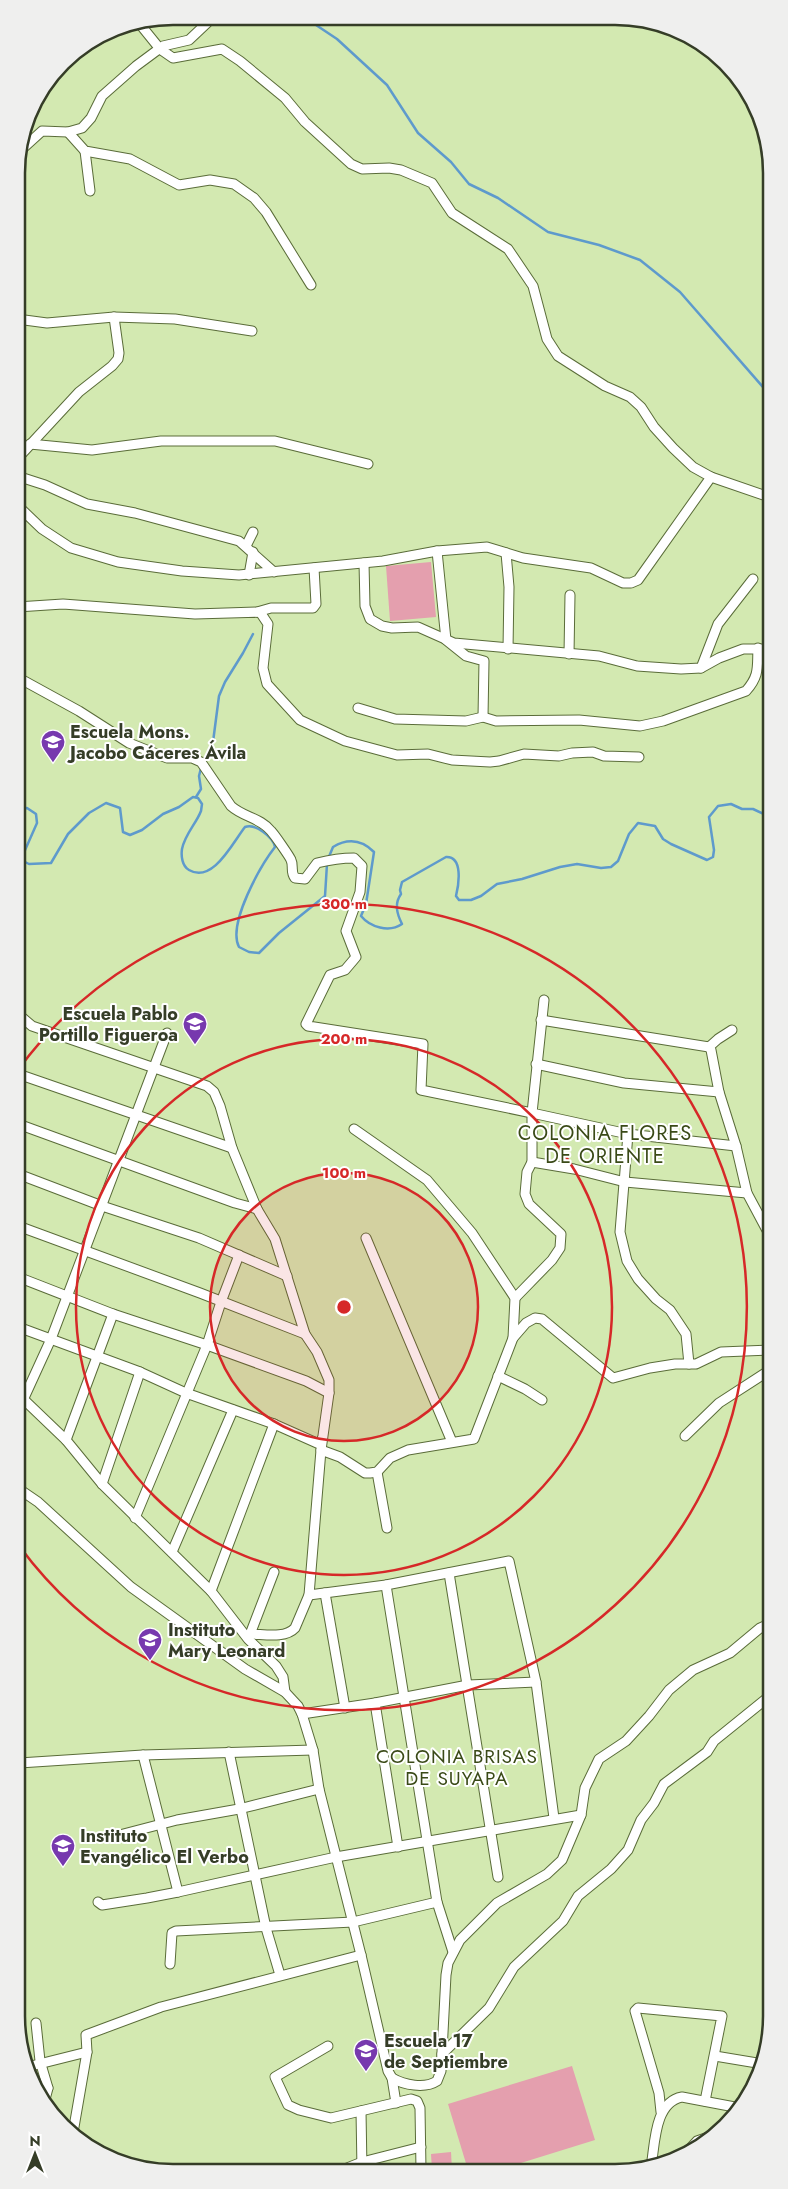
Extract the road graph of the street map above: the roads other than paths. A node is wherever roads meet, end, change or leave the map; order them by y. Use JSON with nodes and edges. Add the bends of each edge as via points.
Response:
{"nodes":[{"id":1,"x":204,"y":25,"type":"edge"},
{"id":2,"x":143,"y":28,"type":"edge"},
{"id":3,"x":160,"y":49,"type":"junction"},
{"id":4,"x":68,"y":132,"type":"junction"},
{"id":5,"x":28,"y":144,"type":"edge"},
{"id":6,"x":85,"y":151,"type":"junction"},
{"id":7,"x":90,"y":190,"type":"dead end"},
{"id":8,"x":311,"y":285,"type":"dead end"},
{"id":9,"x":114,"y":317,"type":"junction"},
{"id":10,"x":25,"y":319,"type":"edge"},
{"id":11,"x":252,"y":331,"type":"dead end"},
{"id":12,"x":30,"y":444,"type":"junction"},
{"id":13,"x":25,"y":450,"type":"edge"},
{"id":14,"x":368,"y":464,"type":"dead end"},
{"id":15,"x":711,"y":477,"type":"junction"},
{"id":16,"x":25,"y":479,"type":"edge"},
{"id":17,"x":763,"y":495,"type":"edge"},
{"id":18,"x":25,"y":513,"type":"edge"},
{"id":19,"x":253,"y":532,"type":"dead end"},
{"id":20,"x":246,"y":546,"type":"junction"},
{"id":21,"x":437,"y":551,"type":"junction"},
{"id":22,"x":253,"y":552,"type":"junction"},
{"id":23,"x":506,"y":553,"type":"junction"},
{"id":24,"x":364,"y":563,"type":"junction"},
{"id":25,"x":314,"y":568,"type":"junction"},
{"id":26,"x":274,"y":572,"type":"junction"},
{"id":27,"x":249,"y":575,"type":"junction"},
{"id":28,"x":753,"y":579,"type":"dead end"},
{"id":29,"x":570,"y":595,"type":"dead end"},
{"id":30,"x":25,"y":606,"type":"edge"},
{"id":31,"x":257,"y":612,"type":"junction"},
{"id":32,"x":446,"y":640,"type":"junction"},
{"id":33,"x":758,"y":648,"type":"junction"},
{"id":34,"x":763,"y":648,"type":"edge"},
{"id":35,"x":508,"y":649,"type":"junction"},
{"id":36,"x":569,"y":654,"type":"junction"},
{"id":37,"x":701,"y":668,"type":"junction"},
{"id":38,"x":25,"y":681,"type":"edge"},
{"id":39,"x":358,"y":708,"type":"dead end"},
{"id":40,"x":483,"y":717,"type":"junction"},
{"id":41,"x":639,"y":757,"type":"dead end"},
{"id":42,"x":544,"y":1000,"type":"dead end"},
{"id":43,"x":25,"y":1020,"type":"edge"},
{"id":44,"x":541,"y":1020,"type":"junction"},
{"id":45,"x":732,"y":1030,"type":"dead end"},
{"id":46,"x":167,"y":1033,"type":"dead end"},
{"id":47,"x":709,"y":1047,"type":"junction"},
{"id":48,"x":536,"y":1064,"type":"junction"},
{"id":49,"x":152,"y":1068,"type":"junction"},
{"id":50,"x":25,"y":1077,"type":"edge"},
{"id":51,"x":719,"y":1092,"type":"junction"},
{"id":52,"x":532,"y":1113,"type":"junction"},
{"id":53,"x":135,"y":1116,"type":"junction"},
{"id":54,"x":25,"y":1126,"type":"edge"},
{"id":55,"x":354,"y":1129,"type":"dead end"},
{"id":56,"x":628,"y":1134,"type":"junction"},
{"id":57,"x":736,"y":1146,"type":"junction"},
{"id":58,"x":232,"y":1148,"type":"junction"},
{"id":59,"x":119,"y":1160,"type":"junction"},
{"id":60,"x":532,"y":1162,"type":"junction"},
{"id":61,"x":25,"y":1177,"type":"edge"},
{"id":62,"x":625,"y":1182,"type":"junction"},
{"id":63,"x":747,"y":1193,"type":"junction"},
{"id":64,"x":102,"y":1206,"type":"junction"},
{"id":65,"x":257,"y":1209,"type":"junction"},
{"id":66,"x":763,"y":1223,"type":"edge"},
{"id":67,"x":25,"y":1229,"type":"edge"},
{"id":68,"x":366,"y":1238,"type":"dead end"},
{"id":69,"x":83,"y":1251,"type":"junction"},
{"id":70,"x":239,"y":1255,"type":"junction"},
{"id":71,"x":287,"y":1276,"type":"junction"},
{"id":72,"x":25,"y":1280,"type":"edge"},
{"id":73,"x":67,"y":1295,"type":"junction"},
{"id":74,"x":515,"y":1298,"type":"junction"},
{"id":75,"x":221,"y":1302,"type":"junction"},
{"id":76,"x":113,"y":1314,"type":"junction"},
{"id":77,"x":25,"y":1330,"type":"edge"},
{"id":78,"x":304,"y":1334,"type":"junction"},
{"id":79,"x":51,"y":1338,"type":"junction"},
{"id":80,"x":513,"y":1338,"type":"junction"},
{"id":81,"x":207,"y":1345,"type":"junction"},
{"id":82,"x":763,"y":1350,"type":"edge"},
{"id":83,"x":99,"y":1356,"type":"junction"},
{"id":84,"x":689,"y":1364,"type":"junction"},
{"id":85,"x":140,"y":1372,"type":"junction"},
{"id":86,"x":763,"y":1375,"type":"edge"},
{"id":87,"x":498,"y":1376,"type":"junction"},
{"id":88,"x":25,"y":1388,"type":"edge"},
{"id":89,"x":186,"y":1393,"type":"junction"},
{"id":90,"x":329,"y":1393,"type":"junction"},
{"id":91,"x":25,"y":1400,"type":"edge"},
{"id":92,"x":542,"y":1400,"type":"dead end"},
{"id":93,"x":233,"y":1410,"type":"junction"},
{"id":94,"x":274,"y":1424,"type":"junction"},
{"id":95,"x":685,"y":1436,"type":"dead end"},
{"id":96,"x":322,"y":1439,"type":"junction"},
{"id":97,"x":66,"y":1440,"type":"junction"},
{"id":98,"x":452,"y":1442,"type":"junction"},
{"id":99,"x":321,"y":1450,"type":"junction"},
{"id":100,"x":377,"y":1472,"type":"junction"},
{"id":101,"x":102,"y":1484,"type":"junction"},
{"id":102,"x":25,"y":1494,"type":"edge"},
{"id":103,"x":135,"y":1518,"type":"junction"},
{"id":104,"x":387,"y":1528,"type":"dead end"},
{"id":105,"x":172,"y":1552,"type":"junction"},
{"id":106,"x":274,"y":1572,"type":"dead end"},
{"id":107,"x":449,"y":1573,"type":"junction"},
{"id":108,"x":386,"y":1585,"type":"junction"},
{"id":109,"x":211,"y":1591,"type":"junction"},
{"id":110,"x":325,"y":1593,"type":"junction"},
{"id":111,"x":310,"y":1595,"type":"junction"},
{"id":112,"x":763,"y":1627,"type":"edge"},
{"id":113,"x":249,"y":1636,"type":"junction"},
{"id":114,"x":536,"y":1682,"type":"junction"},
{"id":115,"x":468,"y":1685,"type":"junction"},
{"id":116,"x":285,"y":1692,"type":"junction"},
{"id":117,"x":405,"y":1697,"type":"junction"},
{"id":118,"x":763,"y":1702,"type":"edge"},
{"id":119,"x":375,"y":1703,"type":"junction"},
{"id":120,"x":345,"y":1708,"type":"junction"},
{"id":121,"x":302,"y":1714,"type":"junction"},
{"id":122,"x":313,"y":1750,"type":"junction"},
{"id":123,"x":229,"y":1752,"type":"junction"},
{"id":124,"x":143,"y":1755,"type":"junction"},
{"id":125,"x":25,"y":1763,"type":"edge"},
{"id":126,"x":320,"y":1789,"type":"junction"},
{"id":127,"x":239,"y":1809,"type":"junction"},
{"id":128,"x":580,"y":1815,"type":"junction"},
{"id":129,"x":554,"y":1818,"type":"junction"},
{"id":130,"x":160,"y":1824,"type":"junction"},
{"id":131,"x":490,"y":1830,"type":"junction"},
{"id":132,"x":108,"y":1838,"type":"dead end"},
{"id":133,"x":428,"y":1840,"type":"junction"},
{"id":134,"x":398,"y":1847,"type":"junction"},
{"id":135,"x":336,"y":1857,"type":"junction"},
{"id":136,"x":255,"y":1876,"type":"junction"},
{"id":137,"x":498,"y":1877,"type":"dead end"},
{"id":138,"x":178,"y":1892,"type":"junction"},
{"id":139,"x":98,"y":1902,"type":"dead end"},
{"id":140,"x":437,"y":1902,"type":"junction"},
{"id":141,"x":353,"y":1922,"type":"junction"},
{"id":142,"x":266,"y":1928,"type":"junction"},
{"id":143,"x":453,"y":1952,"type":"junction"},
{"id":144,"x":362,"y":1955,"type":"junction"},
{"id":145,"x":170,"y":1964,"type":"dead end"},
{"id":146,"x":280,"y":1975,"type":"junction"},
{"id":147,"x":36,"y":2023,"type":"dead end"},
{"id":148,"x":328,"y":2046,"type":"dead end"},
{"id":149,"x":87,"y":2052,"type":"junction"},
{"id":150,"x":442,"y":2054,"type":"junction"},
{"id":151,"x":715,"y":2056,"type":"junction"},
{"id":152,"x":755,"y":2063,"type":"edge"},
{"id":153,"x":41,"y":2064,"type":"junction"},
{"id":154,"x":34,"y":2066,"type":"edge"},
{"id":155,"x":392,"y":2078,"type":"junction"},
{"id":156,"x":48,"y":2088,"type":"junction"},
{"id":157,"x":44,"y":2089,"type":"edge"},
{"id":158,"x":47,"y":2093,"type":"edge"},
{"id":159,"x":705,"y":2101,"type":"junction"},
{"id":160,"x":396,"y":2103,"type":"junction"},
{"id":161,"x":732,"y":2106,"type":"edge"},
{"id":162,"x":362,"y":2111,"type":"junction"},
{"id":163,"x":661,"y":2112,"type":"junction"},
{"id":164,"x":74,"y":2126,"type":"edge"},
{"id":165,"x":421,"y":2146,"type":"junction"},
{"id":166,"x":653,"y":2159,"type":"edge"},
{"id":167,"x":362,"y":2164,"type":"edge"},
{"id":168,"x":368,"y":2164,"type":"edge"},
{"id":169,"x":421,"y":2164,"type":"edge"}],
"edges":[{"from":1,"to":3,"type":"street","via":[[189,40]]},
{"from":2,"to":3,"type":"street"},
{"from":3,"to":4,"type":"street","via":[[102,96],[82,128]]},
{"from":3,"to":15,"type":"street","via":[[173,58],[222,49],[285,98],[305,122],[352,164],[362,170],[401,170],[432,183],[452,213],[508,249],[533,286],[547,339],[558,356],[605,386],[630,397],[673,448],[693,467]]},
{"from":4,"to":5,"type":"street","via":[[42,131]]},
{"from":4,"to":6,"type":"street"},
{"from":6,"to":7,"type":"street"},
{"from":6,"to":8,"type":"street","via":[[130,159],[179,185],[210,180],[234,184],[254,198],[266,212]]},
{"from":9,"to":10,"type":"street","via":[[47,323]]},
{"from":9,"to":11,"type":"street","via":[[175,319]]},
{"from":9,"to":12,"type":"street","via":[[118,359],[79,392]]},
{"from":12,"to":13,"type":"street"},
{"from":12,"to":14,"type":"street","via":[[92,450],[161,441],[275,441]]},
{"from":15,"to":17,"type":"street"},
{"from":15,"to":23,"type":"street","via":[[638,580],[631,583],[623,583],[590,568]]},
{"from":16,"to":20,"type":"street","via":[[88,504],[135,513],[239,541]]},
{"from":18,"to":27,"type":"street","via":[[42,529],[71,548],[118,562],[182,571]]},
{"from":19,"to":20,"type":"street"},
{"from":20,"to":22,"type":"street"},
{"from":21,"to":23,"type":"street","via":[[486,547]]},
{"from":21,"to":24,"type":"street"},
{"from":21,"to":32,"type":"street"},
{"from":22,"to":26,"type":"street"},
{"from":22,"to":27,"type":"street"},
{"from":23,"to":35,"type":"street"},
{"from":24,"to":25,"type":"street"},
{"from":24,"to":32,"type":"street","via":[[365,606],[370,619],[392,628],[418,627]]},
{"from":25,"to":26,"type":"street"},
{"from":25,"to":31,"type":"street","via":[[316,604],[313,608],[271,608]]},
{"from":26,"to":27,"type":"street"},
{"from":28,"to":37,"type":"street","via":[[718,624]]},
{"from":29,"to":36,"type":"street"},
{"from":30,"to":31,"type":"street","via":[[63,604],[195,614]]},
{"from":31,"to":41,"type":"street","via":[[268,624],[263,668],[267,684],[300,720],[345,741],[397,754],[428,754],[452,760],[490,762],[524,754],[559,756],[593,752],[604,756]]},
{"from":32,"to":35,"type":"street"},
{"from":32,"to":40,"type":"street","via":[[466,656],[484,661]]},
{"from":33,"to":34,"type":"street"},
{"from":33,"to":37,"type":"street","via":[[743,649]]},
{"from":33,"to":40,"type":"street","via":[[758,671],[755,681],[746,691],[663,721],[640,726],[579,720],[496,721]]},
{"from":35,"to":36,"type":"street","via":[[527,648]]},
{"from":36,"to":37,"type":"street","via":[[599,656],[637,666]]},
{"from":38,"to":52,"type":"street","via":[[129,743],[167,758],[192,758],[204,764],[236,811],[271,830],[291,859],[295,878],[305,879],[317,863],[337,858],[354,858],[362,866],[360,892],[346,931],[356,957],[345,970],[330,975],[306,1026],[423,1044],[421,1090]]},
{"from":39,"to":40,"type":"street","via":[[395,719],[466,721]]},
{"from":42,"to":44,"type":"street"},
{"from":43,"to":49,"type":"street","via":[[32,1026]]},
{"from":44,"to":47,"type":"street"},
{"from":44,"to":48,"type":"street"},
{"from":45,"to":47,"type":"street"},
{"from":46,"to":49,"type":"street"},
{"from":47,"to":51,"type":"street"},
{"from":48,"to":51,"type":"street","via":[[624,1083]]},
{"from":48,"to":52,"type":"street"},
{"from":49,"to":53,"type":"street"},
{"from":49,"to":58,"type":"street","via":[[207,1086],[214,1092]]},
{"from":50,"to":53,"type":"street"},
{"from":51,"to":57,"type":"street"},
{"from":52,"to":56,"type":"street"},
{"from":52,"to":60,"type":"street"},
{"from":53,"to":58,"type":"street"},
{"from":53,"to":59,"type":"street"},
{"from":54,"to":59,"type":"street"},
{"from":55,"to":74,"type":"street","via":[[427,1180],[472,1233]]},
{"from":56,"to":57,"type":"street"},
{"from":56,"to":62,"type":"street"},
{"from":57,"to":63,"type":"street"},
{"from":58,"to":65,"type":"street"},
{"from":59,"to":64,"type":"street"},
{"from":59,"to":65,"type":"street"},
{"from":60,"to":62,"type":"street"},
{"from":60,"to":74,"type":"street","via":[[527,1172],[525,1194],[529,1204],[561,1234],[560,1248]]},
{"from":61,"to":64,"type":"street"},
{"from":62,"to":63,"type":"street"},
{"from":62,"to":84,"type":"street","via":[[620,1232],[627,1261],[638,1279],[670,1310],[686,1334]]},
{"from":63,"to":66,"type":"street"},
{"from":64,"to":69,"type":"street"},
{"from":64,"to":70,"type":"street","via":[[199,1238]]},
{"from":65,"to":71,"type":"street","via":[[275,1239]]},
{"from":67,"to":69,"type":"street"},
{"from":68,"to":98,"type":"street"},
{"from":69,"to":73,"type":"street"},
{"from":69,"to":75,"type":"street"},
{"from":70,"to":71,"type":"street"},
{"from":70,"to":75,"type":"street"},
{"from":71,"to":78,"type":"street"},
{"from":72,"to":73,"type":"street"},
{"from":73,"to":76,"type":"street"},
{"from":73,"to":79,"type":"street"},
{"from":74,"to":80,"type":"street"},
{"from":75,"to":78,"type":"street"},
{"from":75,"to":81,"type":"street"},
{"from":76,"to":81,"type":"street"},
{"from":76,"to":83,"type":"street"},
{"from":77,"to":79,"type":"street"},
{"from":78,"to":90,"type":"street","via":[[329,1380]]},
{"from":79,"to":83,"type":"street"},
{"from":79,"to":88,"type":"street"},
{"from":80,"to":84,"type":"street","via":[[526,1323],[535,1318],[542,1319],[613,1378],[650,1368]]},
{"from":80,"to":87,"type":"street"},
{"from":81,"to":89,"type":"street"},
{"from":81,"to":90,"type":"street","via":[[306,1381]]},
{"from":82,"to":84,"type":"street","via":[[721,1352]]},
{"from":83,"to":85,"type":"street"},
{"from":83,"to":97,"type":"street"},
{"from":85,"to":89,"type":"street"},
{"from":85,"to":101,"type":"street"},
{"from":86,"to":95,"type":"street","via":[[719,1403]]},
{"from":87,"to":92,"type":"street"},
{"from":87,"to":98,"type":"street","via":[[474,1439]]},
{"from":89,"to":93,"type":"street"},
{"from":89,"to":103,"type":"street"},
{"from":90,"to":96,"type":"street"},
{"from":91,"to":97,"type":"street"},
{"from":93,"to":94,"type":"street"},
{"from":93,"to":105,"type":"street"},
{"from":94,"to":96,"type":"street","via":[[319,1444]]},
{"from":94,"to":109,"type":"street"},
{"from":96,"to":99,"type":"street"},
{"from":97,"to":101,"type":"street"},
{"from":98,"to":100,"type":"street","via":[[408,1450],[390,1458]]},
{"from":99,"to":100,"type":"street","via":[[340,1457],[364,1473]]},
{"from":99,"to":111,"type":"street"},
{"from":100,"to":104,"type":"street"},
{"from":101,"to":103,"type":"street"},
{"from":102,"to":116,"type":"street","via":[[131,1587],[244,1669]]},
{"from":103,"to":105,"type":"street"},
{"from":105,"to":109,"type":"street"},
{"from":106,"to":113,"type":"street"},
{"from":107,"to":108,"type":"street"},
{"from":107,"to":114,"type":"street","via":[[509,1561]]},
{"from":107,"to":115,"type":"street"},
{"from":108,"to":110,"type":"street"},
{"from":108,"to":117,"type":"street"},
{"from":109,"to":113,"type":"street"},
{"from":110,"to":111,"type":"street"},
{"from":110,"to":120,"type":"street"},
{"from":111,"to":113,"type":"street","via":[[292,1632]]},
{"from":112,"to":128,"type":"street","via":[[730,1653],[693,1670],[669,1690],[626,1741],[598,1759],[585,1788]]},
{"from":113,"to":116,"type":"street","via":[[280,1670]]},
{"from":114,"to":115,"type":"street"},
{"from":114,"to":129,"type":"street"},
{"from":115,"to":117,"type":"street"},
{"from":115,"to":131,"type":"street"},
{"from":116,"to":121,"type":"street"},
{"from":117,"to":119,"type":"street"},
{"from":117,"to":133,"type":"street"},
{"from":118,"to":150,"type":"street","via":[[714,1741],[707,1752],[669,1778],[641,1820],[628,1850],[578,1896],[563,1922],[514,1967],[489,2008]]},
{"from":119,"to":120,"type":"street"},
{"from":119,"to":134,"type":"street"},
{"from":120,"to":121,"type":"street"},
{"from":121,"to":122,"type":"street"},
{"from":122,"to":123,"type":"street"},
{"from":122,"to":126,"type":"street"},
{"from":123,"to":124,"type":"street"},
{"from":123,"to":127,"type":"street"},
{"from":124,"to":125,"type":"street"},
{"from":124,"to":130,"type":"street"},
{"from":126,"to":127,"type":"street"},
{"from":126,"to":135,"type":"street"},
{"from":127,"to":130,"type":"street"},
{"from":127,"to":136,"type":"street"},
{"from":128,"to":129,"type":"street"},
{"from":128,"to":143,"type":"street","via":[[562,1860],[496,1903]]},
{"from":129,"to":131,"type":"street"},
{"from":130,"to":132,"type":"street"},
{"from":130,"to":138,"type":"street"},
{"from":131,"to":133,"type":"street"},
{"from":131,"to":137,"type":"street"},
{"from":133,"to":134,"type":"street"},
{"from":133,"to":140,"type":"street"},
{"from":134,"to":135,"type":"street"},
{"from":135,"to":136,"type":"street"},
{"from":135,"to":141,"type":"street"},
{"from":136,"to":138,"type":"street"},
{"from":136,"to":142,"type":"street"},
{"from":138,"to":139,"type":"street","via":[[102,1905]]},
{"from":140,"to":141,"type":"street"},
{"from":140,"to":143,"type":"street"},
{"from":141,"to":142,"type":"street"},
{"from":141,"to":144,"type":"street"},
{"from":142,"to":145,"type":"street","via":[[173,1932]]},
{"from":142,"to":146,"type":"street"},
{"from":143,"to":150,"type":"street","via":[[446,1975]]},
{"from":144,"to":146,"type":"street"},
{"from":144,"to":155,"type":"street"},
{"from":146,"to":149,"type":"street","via":[[161,2007],[88,2034],[85,2036]]},
{"from":147,"to":153,"type":"street"},
{"from":148,"to":162,"type":"street","via":[[275,2077],[284,2097],[292,2108],[331,2118]]},
{"from":149,"to":153,"type":"street"},
{"from":149,"to":164,"type":"street"},
{"from":150,"to":155,"type":"street","via":[[439,2077],[433,2083],[422,2086]]},
{"from":151,"to":152,"type":"street"},
{"from":151,"to":159,"type":"street"},
{"from":151,"to":163,"type":"street","via":[[721,2015],[636,2008]]},
{"from":153,"to":154,"type":"street"},
{"from":153,"to":156,"type":"street"},
{"from":155,"to":160,"type":"street"},
{"from":156,"to":157,"type":"street"},
{"from":156,"to":158,"type":"street"},
{"from":159,"to":161,"type":"street"},
{"from":159,"to":163,"type":"street","via":[[676,2098]]},
{"from":160,"to":162,"type":"street"},
{"from":160,"to":165,"type":"street","via":[[413,2100],[420,2104]]},
{"from":162,"to":167,"type":"street"},
{"from":163,"to":166,"type":"street"},
{"from":165,"to":168,"type":"street"},
{"from":165,"to":169,"type":"street"}]}
